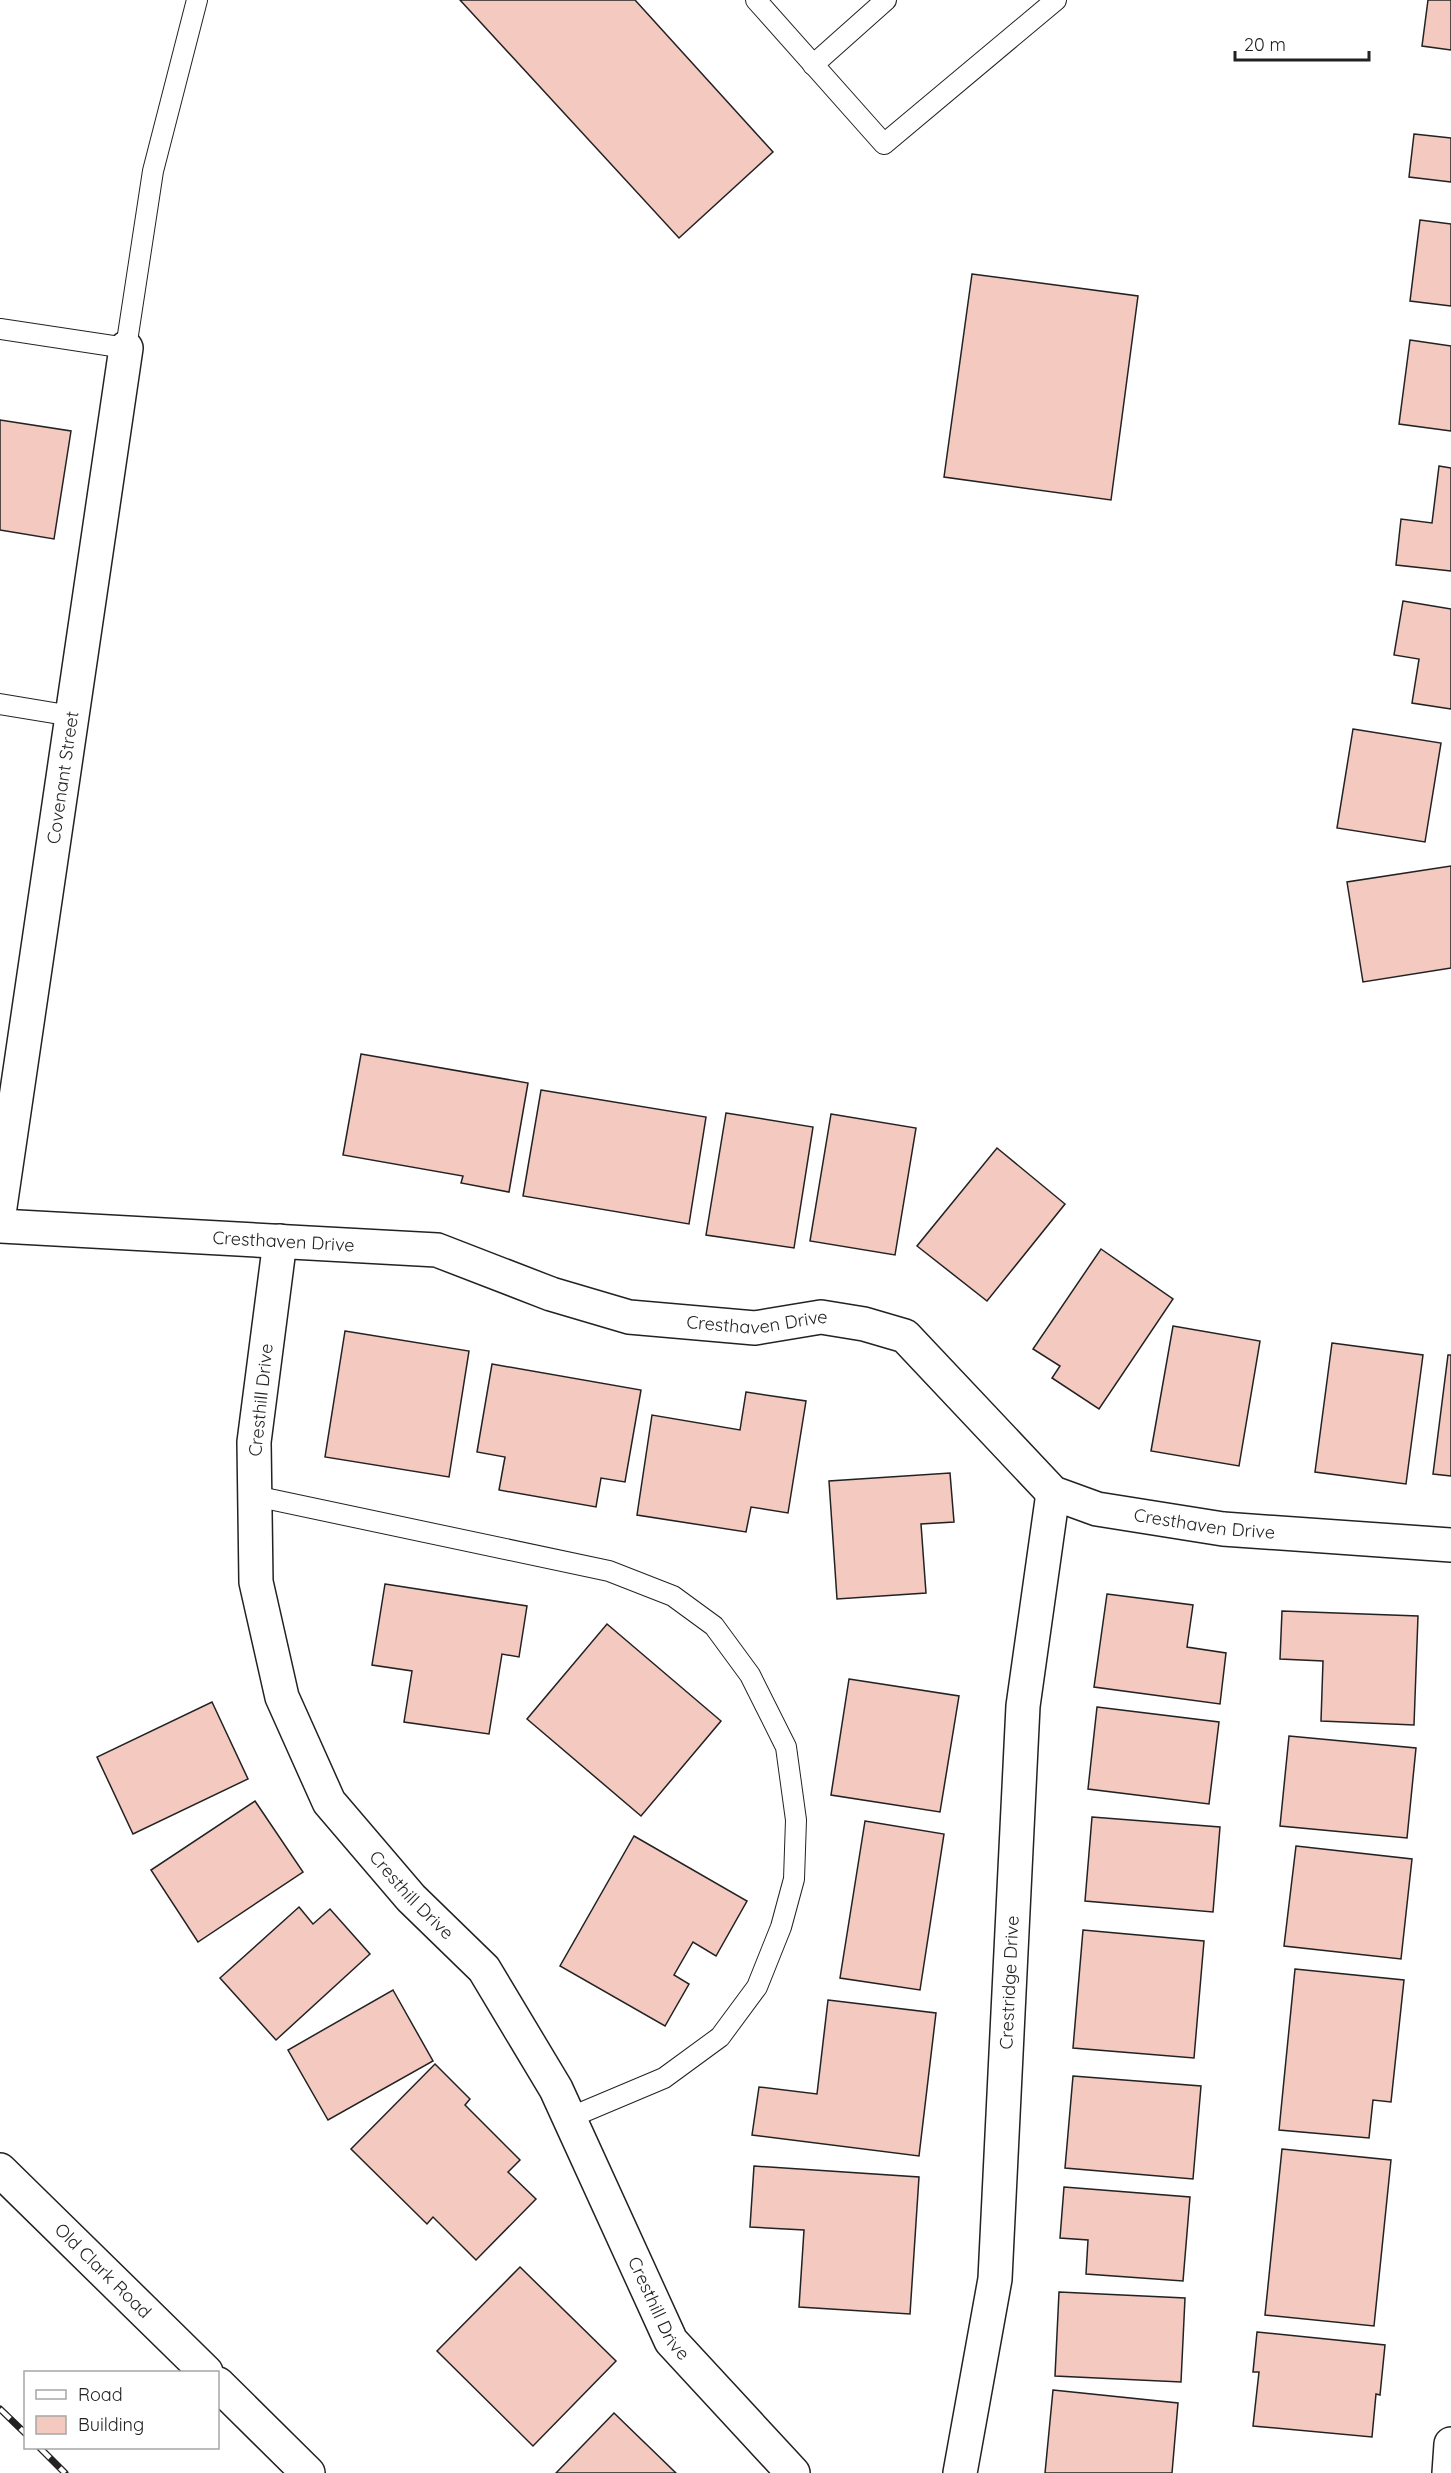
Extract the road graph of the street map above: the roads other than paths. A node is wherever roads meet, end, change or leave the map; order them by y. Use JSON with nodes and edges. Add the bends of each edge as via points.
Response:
{"nodes":[{"id":1,"x":197,"y":0,"type":"edge"},
{"id":2,"x":756,"y":0,"type":"edge"},
{"id":3,"x":886,"y":0,"type":"edge"},
{"id":4,"x":1056,"y":0,"type":"edge"},
{"id":5,"x":813,"y":65,"type":"junction"},
{"id":6,"x":0,"y":329,"type":"edge"},
{"id":7,"x":126,"y":348,"type":"junction"},
{"id":8,"x":0,"y":704,"type":"edge"},
{"id":9,"x":72,"y":716,"type":"junction"},
{"id":10,"x":0,"y":1207,"type":"edge"},
{"id":11,"x":0,"y":1226,"type":"edge"},
{"id":12,"x":280,"y":1241,"type":"junction"},
{"id":13,"x":1053,"y":1493,"type":"junction"},
{"id":14,"x":255,"y":1496,"type":"junction"},
{"id":15,"x":1451,"y":1545,"type":"edge"},
{"id":16,"x":569,"y":2118,"type":"junction"},
{"id":17,"x":0,"y":2170,"type":"edge"},
{"id":18,"x":204,"y":2371,"type":"edge"},
{"id":19,"x":219,"y":2385,"type":"edge"},
{"id":20,"x":1451,"y":2444,"type":"edge"},
{"id":21,"x":308,"y":2473,"type":"edge"},
{"id":22,"x":793,"y":2473,"type":"edge"},
{"id":23,"x":960,"y":2473,"type":"edge"},
{"id":24,"x":1449,"y":2473,"type":"edge"}],
"edges":[{"from":1,"to":7,"type":"lane","via":[[153,171]]},
{"from":2,"to":5,"type":"lane"},
{"from":3,"to":5,"type":"lane"},
{"from":4,"to":5,"type":"lane","via":[[884,144]]},
{"from":6,"to":7,"type":"lane"},
{"from":7,"to":9,"type":"street","name":"Covenant Street"},
{"from":8,"to":9,"type":"lane"},
{"from":9,"to":10,"type":"street","name":"Covenant Street"},
{"from":11,"to":12,"type":"street","name":"Cresthaven Drive"},
{"from":12,"to":13,"type":"street","name":"Cresthaven Drive","via":[[437,1250],[550,1294],[629,1317],[756,1328],[821,1317],[905,1336]]},
{"from":12,"to":14,"type":"street","name":"Cresthill Drive","via":[[254,1442]]},
{"from":13,"to":15,"type":"street","name":"Cresthaven Drive","via":[[1097,1509],[1223,1529]]},
{"from":13,"to":23,"type":"street","name":"Crestridge Drive","via":[[1023,1706],[995,2279]]},
{"from":14,"to":16,"type":"street","name":"Cresthill Drive","via":[[256,1582],[282,1696],[329,1802],[411,1898],[484,1969],[556,2089]]},
{"from":14,"to":16,"type":"lane","via":[[609,1571],[673,1596],[714,1626],[750,1675],[786,1747],[796,1820],[794,1879],[781,1927],[757,1987],[720,2037],[664,2078]]},
{"from":16,"to":22,"type":"street","name":"Cresthill Drive","via":[[671,2341]]},
{"from":17,"to":18,"type":"street","name":"Old Clark Road"},
{"from":19,"to":21,"type":"street"},
{"from":20,"to":24,"type":"street"}]}
